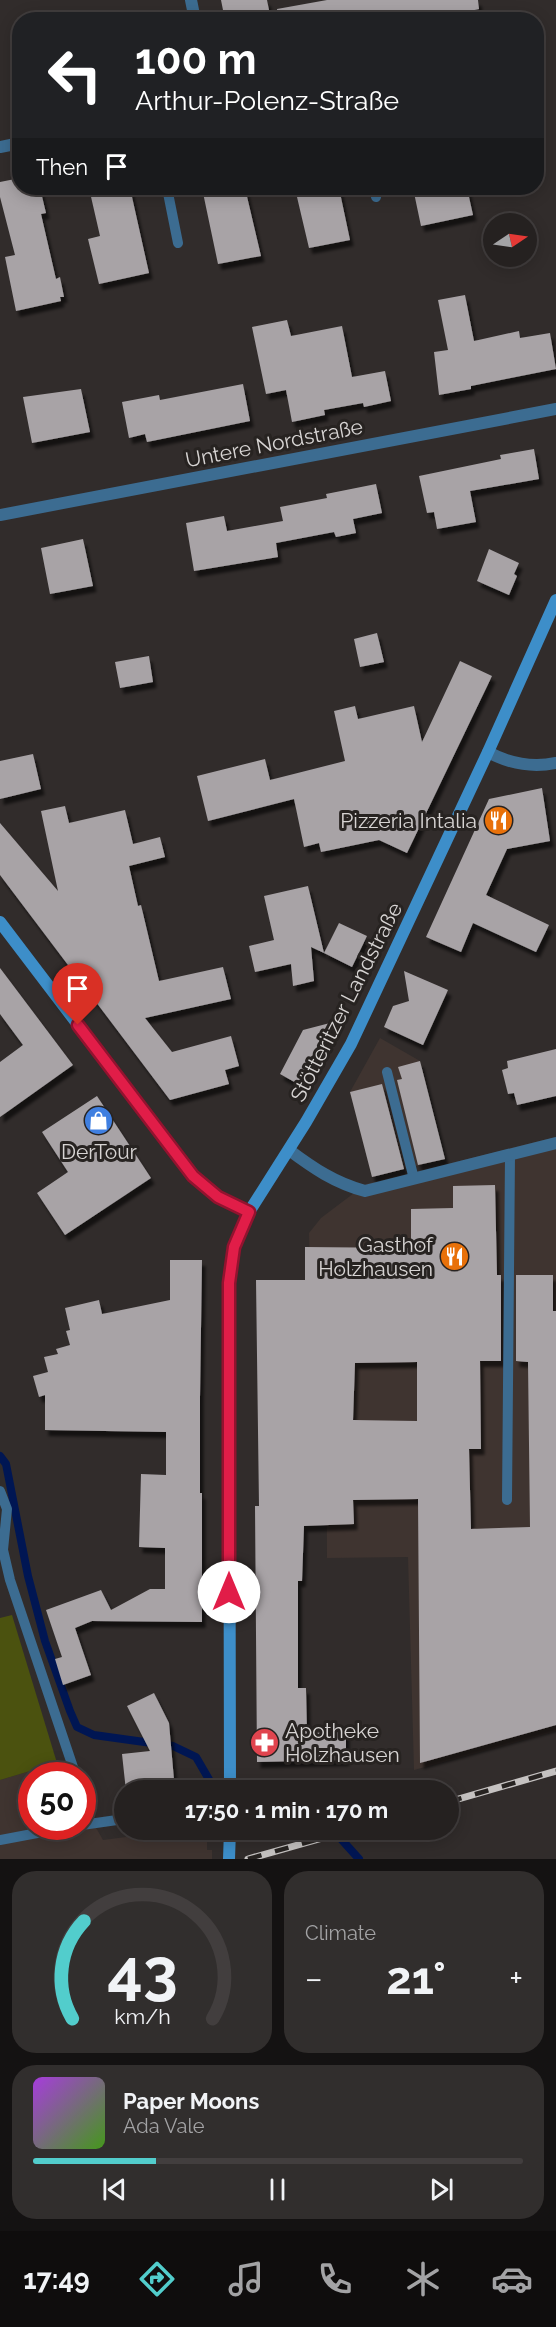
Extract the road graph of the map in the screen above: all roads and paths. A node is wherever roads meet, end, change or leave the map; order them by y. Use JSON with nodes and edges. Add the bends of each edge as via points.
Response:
{"nodes":[{"id":1,"x":168,"y":195,"type":"edge"},
{"id":2,"x":178,"y":243,"type":"dead end"},
{"id":3,"x":556,"y":409,"type":"edge"},
{"id":4,"x":0,"y":515,"type":"edge"},
{"id":5,"x":556,"y":600,"type":"edge"},
{"id":6,"x":488,"y":752,"type":"junction"},
{"id":7,"x":556,"y":763,"type":"edge"},
{"id":8,"x":0,"y":922,"type":"edge"},
{"id":9,"x":387,"y":1072,"type":"dead end"},
{"id":10,"x":556,"y":1143,"type":"edge"},
{"id":11,"x":289,"y":1150,"type":"junction"},
{"id":12,"x":510,"y":1155,"type":"junction"},
{"id":13,"x":414,"y":1179,"type":"junction"},
{"id":14,"x":249,"y":1212,"type":"junction"},
{"id":15,"x":0,"y":1491,"type":"edge"},
{"id":16,"x":507,"y":1500,"type":"dead end"},
{"id":17,"x":71,"y":1762,"type":"edge"},
{"id":18,"x":230,"y":1780,"type":"edge"},
{"id":19,"x":114,"y":1821,"type":"edge"},
{"id":20,"x":96,"y":1823,"type":"edge"},
{"id":21,"x":18,"y":1837,"type":"edge"},
{"id":22,"x":0,"y":1840,"type":"edge"},
{"id":23,"x":230,"y":1840,"type":"edge"},
{"id":24,"x":229,"y":1859,"type":"edge"}],
"edges":[{"from":1,"to":2,"type":"lane"},
{"from":3,"to":4,"type":"street","name":"Untere Nordstraße"},
{"from":5,"to":6,"type":"main road","name":"Stötteritzer Landstraße"},
{"from":6,"to":7,"type":"street","via":[[517,764]]},
{"from":6,"to":11,"type":"main road","name":"Stötteritzer Landstraße","via":[[351,1044]]},
{"from":8,"to":14,"type":"main road","via":[[193,1176],[218,1197]]},
{"from":9,"to":13,"type":"lane"},
{"from":10,"to":12,"type":"street"},
{"from":11,"to":13,"type":"street","via":[[322,1175],[365,1191]]},
{"from":11,"to":14,"type":"main road","name":"Stötteritzer Landstraße"},
{"from":12,"to":13,"type":"street"},
{"from":12,"to":16,"type":"lane"},
{"from":14,"to":18,"type":"main road","name":"Stötteritzer Landstraße","via":[[234,1247],[229,1283]]},
{"from":15,"to":17,"type":"lane","via":[[7,1509],[3,1550],[10,1580]]},
{"from":19,"to":20,"type":"lane"},
{"from":21,"to":22,"type":"lane"},
{"from":23,"to":24,"type":"main road"}]}
